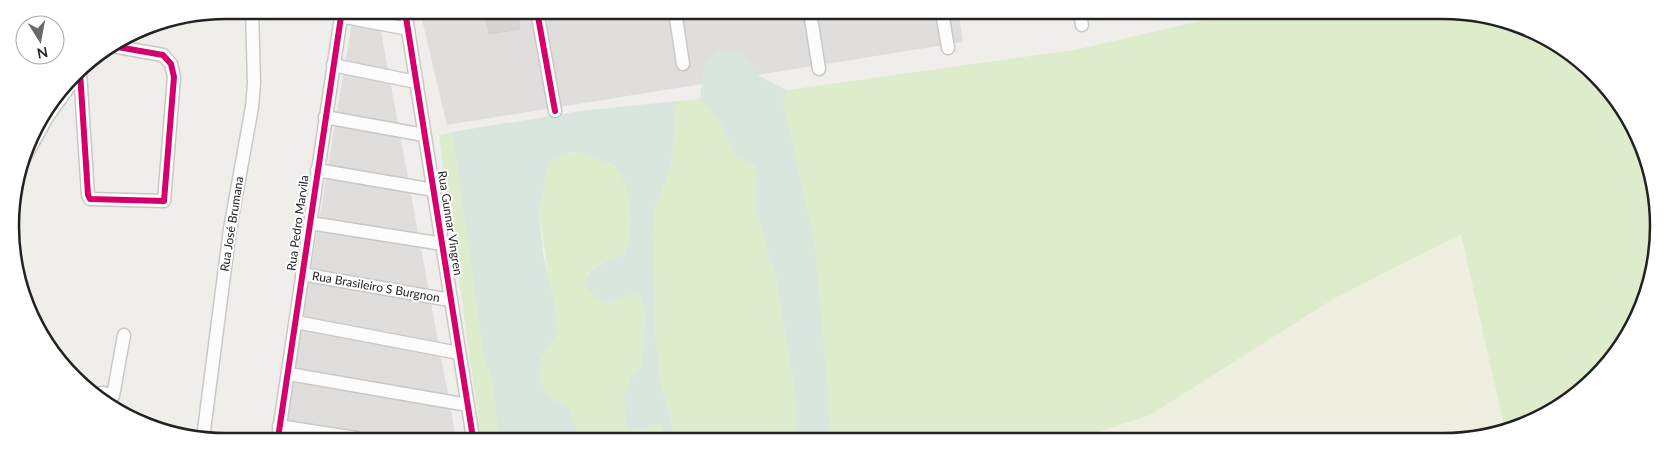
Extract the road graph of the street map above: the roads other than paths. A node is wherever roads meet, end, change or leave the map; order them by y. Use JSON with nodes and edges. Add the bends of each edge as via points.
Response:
{"nodes":[{"id":1,"x":252,"y":19,"type":"edge"},
{"id":2,"x":340,"y":19,"type":"edge"},
{"id":3,"x":366,"y":19,"type":"edge"},
{"id":4,"x":406,"y":19,"type":"edge"},
{"id":5,"x":539,"y":19,"type":"edge"},
{"id":6,"x":676,"y":19,"type":"edge"},
{"id":7,"x":811,"y":19,"type":"edge"},
{"id":8,"x":943,"y":19,"type":"edge"},
{"id":9,"x":408,"y":29,"type":"junction"},
{"id":10,"x":121,"y":48,"type":"edge"},
{"id":11,"x":948,"y":48,"type":"dead end"},
{"id":12,"x":683,"y":64,"type":"dead end"},
{"id":13,"x":333,"y":66,"type":"junction"},
{"id":14,"x":819,"y":69,"type":"dead end"},
{"id":15,"x":80,"y":78,"type":"edge"},
{"id":16,"x":416,"y":82,"type":"junction"},
{"id":17,"x":555,"y":111,"type":"dead end"},
{"id":18,"x":325,"y":117,"type":"junction"},
{"id":19,"x":424,"y":135,"type":"junction"},
{"id":20,"x":316,"y":170,"type":"junction"},
{"id":21,"x":434,"y":190,"type":"junction"},
{"id":22,"x":310,"y":223,"type":"junction"},
{"id":23,"x":443,"y":244,"type":"junction"},
{"id":24,"x":302,"y":274,"type":"junction"},
{"id":25,"x":450,"y":300,"type":"junction"},
{"id":26,"x":296,"y":322,"type":"junction"},
{"id":27,"x":124,"y":335,"type":"dead end"},
{"id":28,"x":459,"y":353,"type":"junction"},
{"id":29,"x":289,"y":374,"type":"junction"},
{"id":30,"x":105,"y":394,"type":"edge"},
{"id":31,"x":468,"y":405,"type":"junction"},
{"id":32,"x":204,"y":432,"type":"edge"},
{"id":33,"x":278,"y":432,"type":"edge"},
{"id":34,"x":291,"y":433,"type":"edge"},
{"id":35,"x":472,"y":433,"type":"edge"}],
"edges":[{"from":1,"to":32,"type":"street","name":"Rua José Brumana","via":[[252,107],[230,229]]},
{"from":2,"to":13,"type":"street","name":"Rua Pedro Marvila"},
{"from":3,"to":9,"type":"street","name":"Rua Pedro Marvila"},
{"from":4,"to":9,"type":"street","name":"Rua Gunnar Vingren"},
{"from":5,"to":17,"type":"street"},
{"from":6,"to":12,"type":"street"},
{"from":7,"to":14,"type":"street"},
{"from":8,"to":11,"type":"street"},
{"from":9,"to":16,"type":"street","name":"Rua Gunnar Vingren"},
{"from":10,"to":15,"type":"street","via":[[163,55],[173,71],[164,201],[90,199]]},
{"from":13,"to":16,"type":"street"},
{"from":13,"to":18,"type":"street","name":"Rua Pedro Marvila"},
{"from":16,"to":19,"type":"street","name":"Rua Gunnar Vingren"},
{"from":18,"to":19,"type":"street"},
{"from":18,"to":20,"type":"street","name":"Rua Pedro Marvila"},
{"from":19,"to":21,"type":"street","name":"Rua Gunnar Vingren"},
{"from":20,"to":21,"type":"street"},
{"from":20,"to":22,"type":"street","name":"Rua Pedro Marvila"},
{"from":21,"to":23,"type":"street","name":"Rua Gunnar Vingren"},
{"from":22,"to":23,"type":"street"},
{"from":22,"to":24,"type":"street","name":"Rua Pedro Marvila"},
{"from":23,"to":25,"type":"street","name":"Rua Gunnar Vingren"},
{"from":24,"to":25,"type":"street","name":"Rua Brasileiro S Burgnon"},
{"from":24,"to":26,"type":"street","name":"Rua Pedro Marvila"},
{"from":25,"to":28,"type":"street","name":"Rua Gunnar Vingren"},
{"from":26,"to":28,"type":"street"},
{"from":26,"to":29,"type":"street","name":"Rua Pedro Marvila"},
{"from":27,"to":30,"type":"street","via":[[113,396]]},
{"from":28,"to":31,"type":"street","name":"Rua Gunnar Vingren"},
{"from":29,"to":31,"type":"street"},
{"from":29,"to":33,"type":"street","name":"Rua Pedro Marvila"},
{"from":31,"to":35,"type":"street","name":"Rua Gunnar Vingren"},
{"from":33,"to":34,"type":"street"}]}
